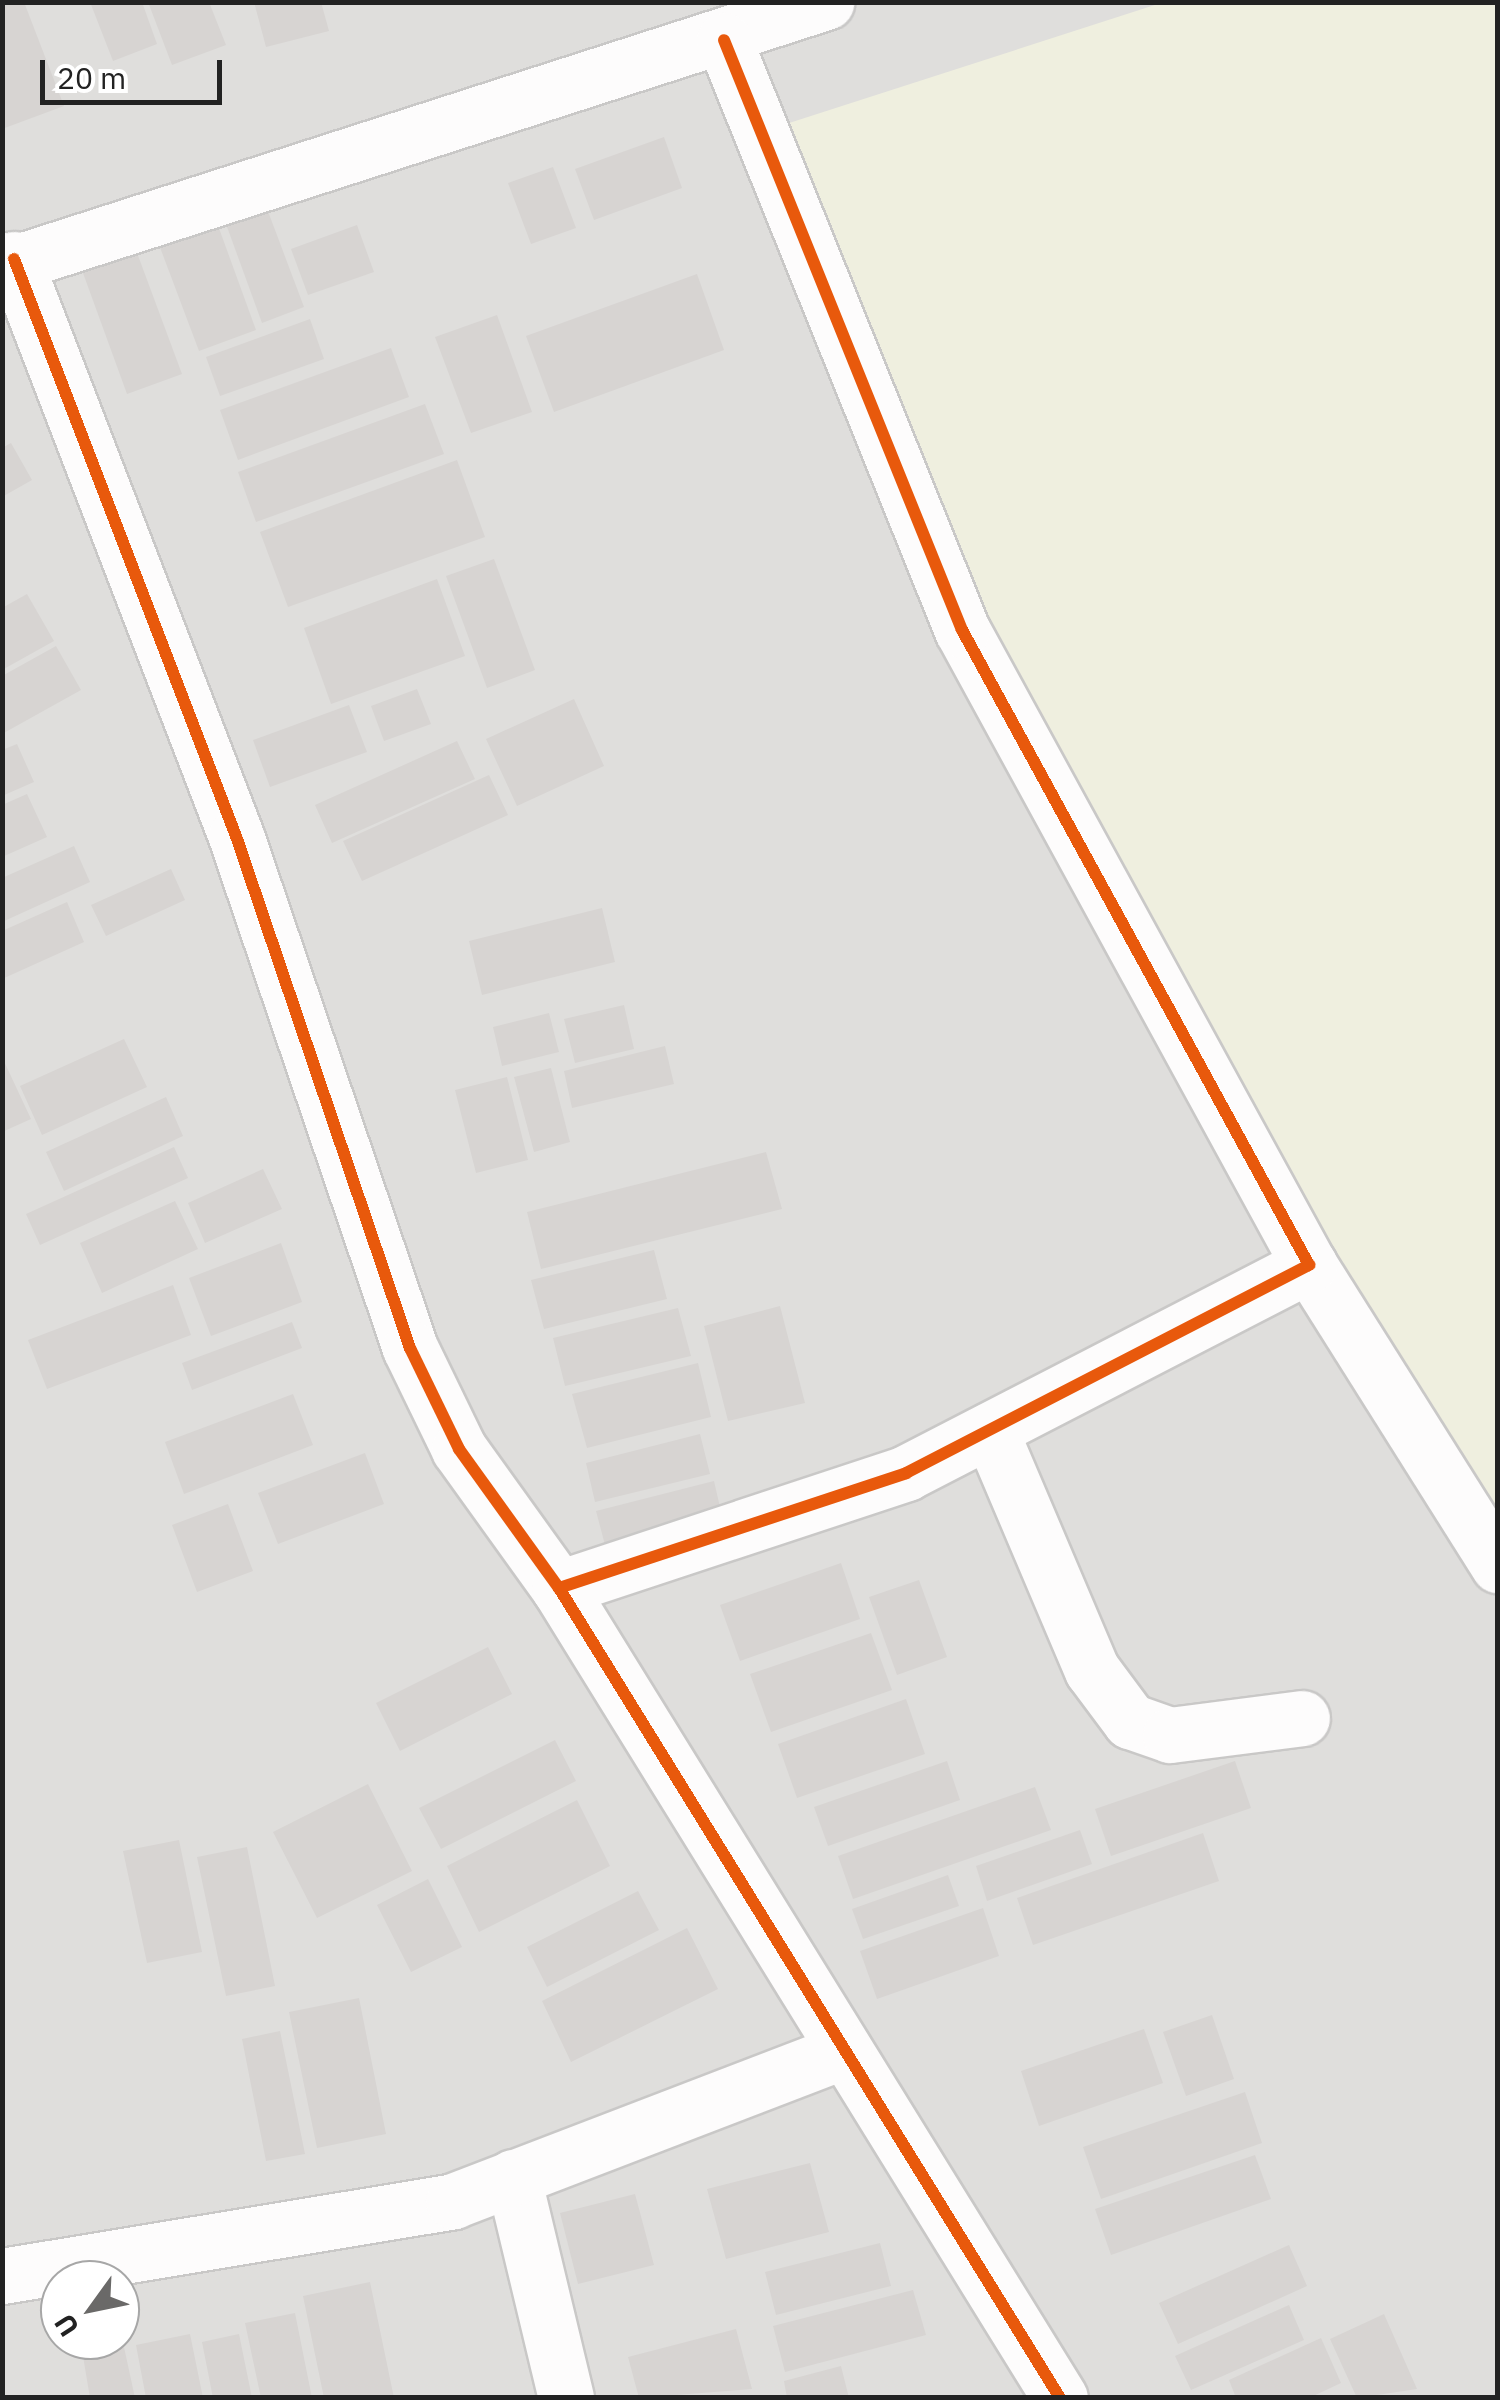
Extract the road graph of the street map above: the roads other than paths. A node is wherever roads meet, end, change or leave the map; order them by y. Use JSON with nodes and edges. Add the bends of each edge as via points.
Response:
{"nodes":[{"id":1,"x":826,"y":2,"type":"edge"},
{"id":2,"x":724,"y":40,"type":"junction"},
{"id":3,"x":8,"y":263,"type":"edge"},
{"id":4,"x":1309,"y":1265,"type":"junction"},
{"id":5,"x":990,"y":1430,"type":"junction"},
{"id":6,"x":1498,"y":1564,"type":"edge"},
{"id":7,"x":560,"y":1588,"type":"junction"},
{"id":8,"x":1302,"y":1718,"type":"dead end"},
{"id":9,"x":843,"y":2051,"type":"junction"},
{"id":10,"x":513,"y":2177,"type":"junction"},
{"id":11,"x":2,"y":2276,"type":"edge"},
{"id":12,"x":566,"y":2398,"type":"edge"},
{"id":13,"x":1060,"y":2398,"type":"edge"}],
"edges":[{"from":1,"to":2,"type":"street"},
{"from":2,"to":3,"type":"street"},
{"from":2,"to":4,"type":"street","via":[[962,630]]},
{"from":3,"to":7,"type":"street","via":[[236,836],[410,1348],[459,1449]]},
{"from":4,"to":5,"type":"street"},
{"from":4,"to":6,"type":"street"},
{"from":5,"to":7,"type":"street","via":[[906,1473]]},
{"from":5,"to":8,"type":"street","via":[[1092,1670],[1130,1721],[1170,1735]]},
{"from":7,"to":9,"type":"street"},
{"from":9,"to":10,"type":"street"},
{"from":9,"to":13,"type":"street"},
{"from":10,"to":11,"type":"street","via":[[366,2220]]},
{"from":10,"to":12,"type":"street"}]}
